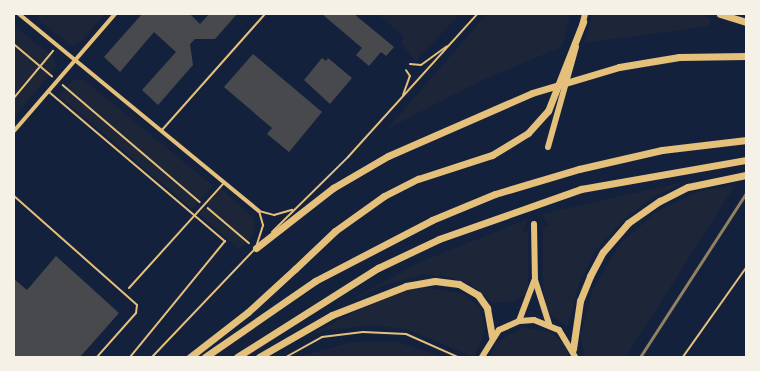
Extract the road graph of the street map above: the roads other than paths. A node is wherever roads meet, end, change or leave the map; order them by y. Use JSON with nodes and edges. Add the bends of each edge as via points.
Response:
{"nodes":[{"id":1,"x":19,"y":14,"type":"edge"},
{"id":2,"x":115,"y":14,"type":"edge"},
{"id":3,"x":265,"y":14,"type":"edge"},
{"id":4,"x":477,"y":14,"type":"edge"},
{"id":5,"x":585,"y":14,"type":"edge"},
{"id":6,"x":720,"y":14,"type":"edge"},
{"id":7,"x":25,"y":15,"type":"edge"},
{"id":8,"x":583,"y":22,"type":"junction"},
{"id":9,"x":746,"y":22,"type":"edge"},
{"id":10,"x":450,"y":44,"type":"junction"},
{"id":11,"x":746,"y":56,"type":"edge"},
{"id":12,"x":76,"y":60,"type":"junction"},
{"id":13,"x":410,"y":64,"type":"dead end"},
{"id":14,"x":406,"y":70,"type":"dead end"},
{"id":15,"x":48,"y":92,"type":"junction"},
{"id":16,"x":402,"y":98,"type":"junction"},
{"id":17,"x":162,"y":130,"type":"junction"},
{"id":18,"x":14,"y":131,"type":"edge"},
{"id":19,"x":746,"y":140,"type":"edge"},
{"id":20,"x":548,"y":147,"type":"dead end"},
{"id":21,"x":746,"y":160,"type":"edge"},
{"id":22,"x":746,"y":175,"type":"edge"},
{"id":23,"x":225,"y":182,"type":"junction"},
{"id":24,"x":14,"y":196,"type":"edge"},
{"id":25,"x":293,"y":210,"type":"junction"},
{"id":26,"x":260,"y":211,"type":"junction"},
{"id":27,"x":194,"y":215,"type":"junction"},
{"id":28,"x":534,"y":224,"type":"dead end"},
{"id":29,"x":256,"y":248,"type":"junction"},
{"id":30,"x":535,"y":280,"type":"junction"},
{"id":31,"x":130,"y":288,"type":"dead end"},
{"id":32,"x":519,"y":321,"type":"junction"},
{"id":33,"x":549,"y":324,"type":"junction"},
{"id":34,"x":492,"y":337,"type":"junction"},
{"id":35,"x":573,"y":349,"type":"junction"},
{"id":36,"x":97,"y":357,"type":"edge"},
{"id":37,"x":130,"y":357,"type":"edge"},
{"id":38,"x":152,"y":357,"type":"edge"},
{"id":39,"x":190,"y":357,"type":"edge"},
{"id":40,"x":205,"y":357,"type":"edge"},
{"id":41,"x":237,"y":357,"type":"edge"},
{"id":42,"x":259,"y":357,"type":"edge"},
{"id":43,"x":286,"y":357,"type":"edge"},
{"id":44,"x":458,"y":357,"type":"edge"},
{"id":45,"x":482,"y":357,"type":"edge"},
{"id":46,"x":575,"y":357,"type":"edge"}],
"edges":[{"from":1,"to":7,"type":"street"},
{"from":2,"to":12,"type":"street"},
{"from":3,"to":17,"type":"lane"},
{"from":4,"to":10,"type":"lane"},
{"from":5,"to":8,"type":"main road"},
{"from":6,"to":9,"type":"highway"},
{"from":7,"to":12,"type":"street"},
{"from":8,"to":20,"type":"main road"},
{"from":8,"to":39,"type":"highway","via":[[548,111],[528,133],[492,155],[418,179],[384,196],[335,231],[248,312]]},
{"from":10,"to":13,"type":"lane","via":[[421,65]]},
{"from":10,"to":16,"type":"lane"},
{"from":11,"to":29,"type":"highway","via":[[679,57],[596,72],[532,93],[388,156],[333,188]]},
{"from":12,"to":15,"type":"street"},
{"from":12,"to":17,"type":"street"},
{"from":14,"to":16,"type":"lane","via":[[410,76]]},
{"from":15,"to":18,"type":"street"},
{"from":15,"to":27,"type":"lane"},
{"from":16,"to":25,"type":"lane"},
{"from":17,"to":23,"type":"street"},
{"from":19,"to":40,"type":"highway","via":[[662,150],[579,169],[495,194],[369,250],[290,298]]},
{"from":21,"to":41,"type":"highway","via":[[581,189],[439,239],[378,268]]},
{"from":22,"to":35,"type":"highway","via":[[712,180],[660,201],[628,223],[603,252],[580,301]]},
{"from":23,"to":26,"type":"street"},
{"from":23,"to":27,"type":"lane"},
{"from":24,"to":36,"type":"lane","via":[[137,305],[136,313]]},
{"from":25,"to":26,"type":"lane","via":[[274,215]]},
{"from":25,"to":29,"type":"lane"},
{"from":26,"to":29,"type":"lane","via":[[263,225]]},
{"from":27,"to":31,"type":"lane"},
{"from":27,"to":37,"type":"lane","via":[[225,241]]},
{"from":28,"to":30,"type":"main road"},
{"from":29,"to":38,"type":"lane"},
{"from":30,"to":32,"type":"main road"},
{"from":30,"to":33,"type":"main road"},
{"from":32,"to":33,"type":"main road"},
{"from":32,"to":34,"type":"main road"},
{"from":33,"to":35,"type":"main road","via":[[559,330]]},
{"from":34,"to":42,"type":"highway","via":[[487,308],[478,295],[459,284],[435,281],[406,286],[332,315]]},
{"from":34,"to":45,"type":"main road"},
{"from":35,"to":46,"type":"main road"},
{"from":43,"to":44,"type":"lane","via":[[322,337],[363,332],[406,334]]}]}
